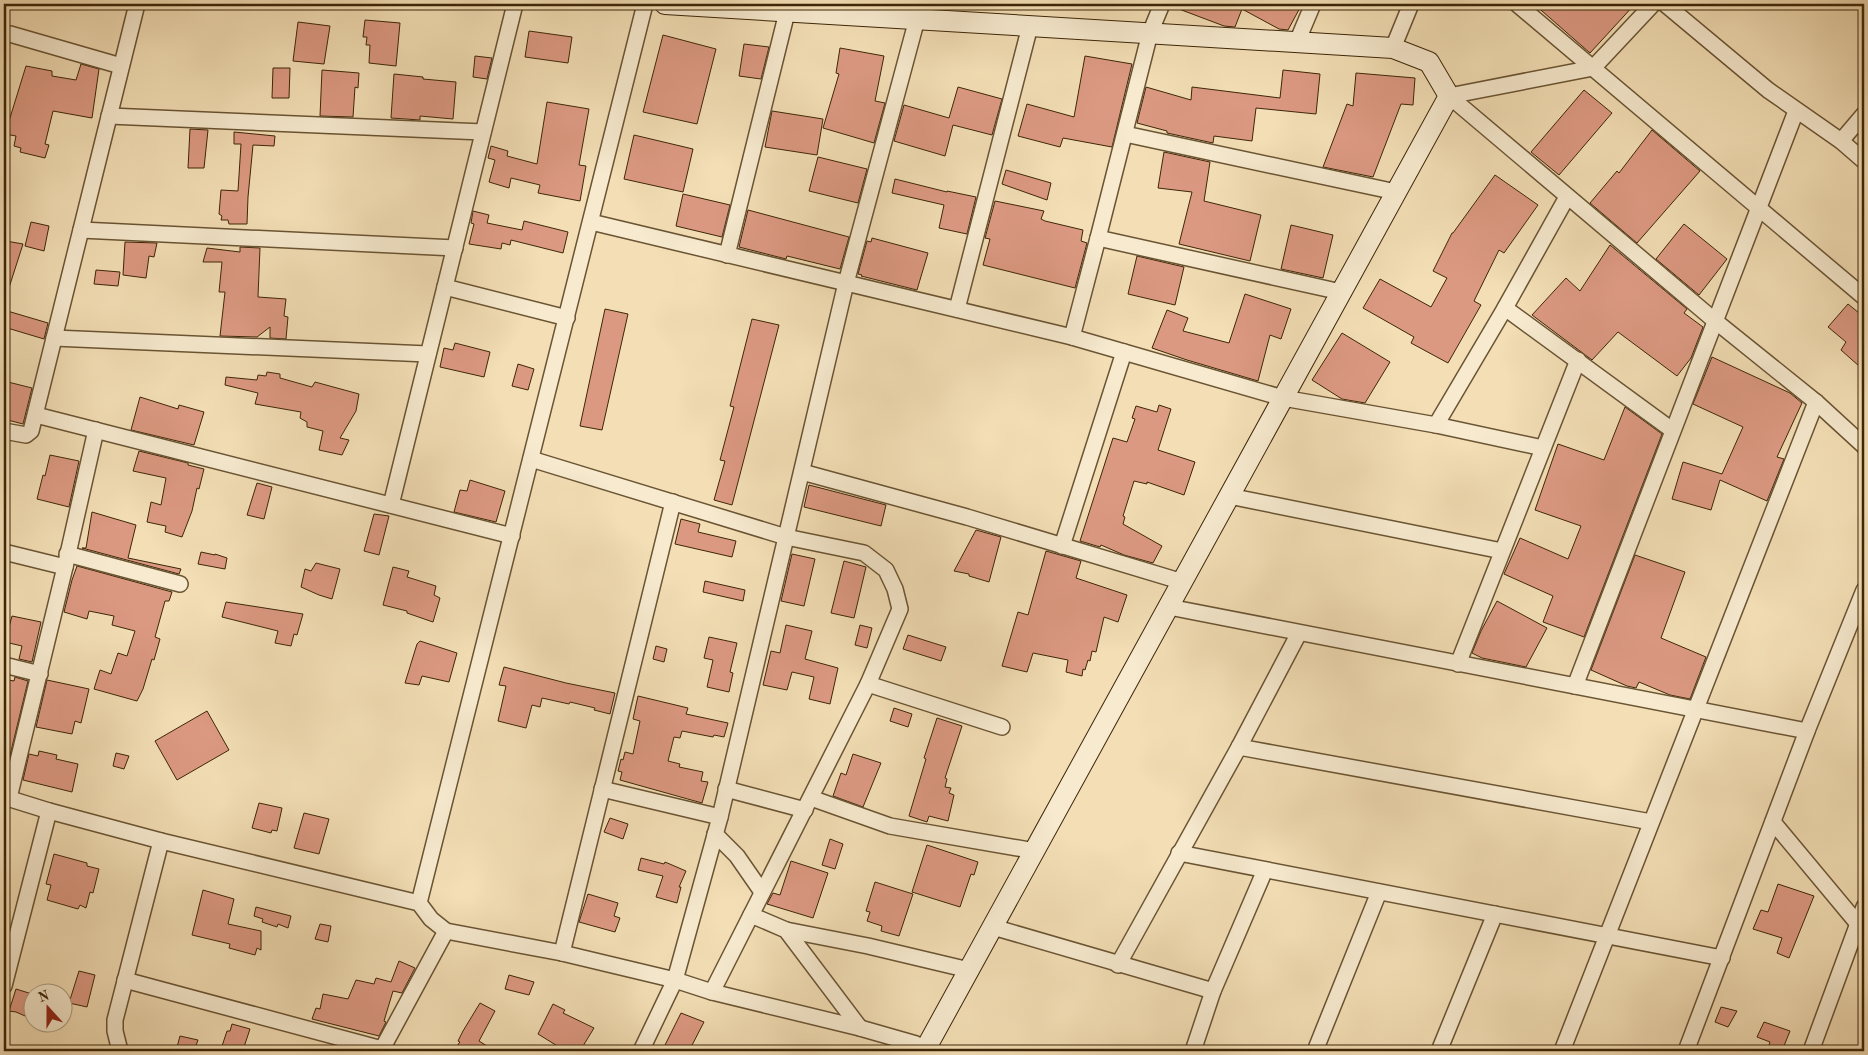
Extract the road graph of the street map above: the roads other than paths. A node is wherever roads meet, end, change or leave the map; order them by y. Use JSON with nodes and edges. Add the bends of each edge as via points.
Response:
{"nodes":[{"id":1,"x":137,"y":4,"type":"edge"},
{"id":2,"x":515,"y":4,"type":"edge"},
{"id":3,"x":645,"y":4,"type":"edge"},
{"id":4,"x":665,"y":4,"type":"edge"},
{"id":5,"x":1162,"y":4,"type":"edge"},
{"id":6,"x":1313,"y":4,"type":"edge"},
{"id":7,"x":1412,"y":4,"type":"edge"},
{"id":8,"x":1517,"y":4,"type":"edge"},
{"id":9,"x":1652,"y":4,"type":"edge"},
{"id":10,"x":1665,"y":4,"type":"edge"},
{"id":11,"x":788,"y":7,"type":"edge"},
{"id":12,"x":917,"y":19,"type":"junction"},
{"id":13,"x":1030,"y":26,"type":"junction"},
{"id":14,"x":10,"y":34,"type":"dead end"},
{"id":15,"x":1150,"y":34,"type":"junction"},
{"id":16,"x":1297,"y":42,"type":"junction"},
{"id":17,"x":1393,"y":48,"type":"junction"},
{"id":18,"x":121,"y":66,"type":"junction"},
{"id":19,"x":1593,"y":68,"type":"junction"},
{"id":20,"x":1449,"y":96,"type":"junction"},
{"id":21,"x":1796,"y":110,"type":"junction"},
{"id":22,"x":1864,"y":114,"type":"edge"},
{"id":23,"x":109,"y":116,"type":"junction"},
{"id":24,"x":483,"y":132,"type":"junction"},
{"id":25,"x":1124,"y":134,"type":"junction"},
{"id":26,"x":1841,"y":141,"type":"junction"},
{"id":27,"x":1864,"y":161,"type":"edge"},
{"id":28,"x":1396,"y":192,"type":"junction"},
{"id":29,"x":1567,"y":197,"type":"junction"},
{"id":30,"x":1758,"y":207,"type":"junction"},
{"id":31,"x":591,"y":222,"type":"junction"},
{"id":32,"x":81,"y":230,"type":"junction"},
{"id":33,"x":1098,"y":238,"type":"junction"},
{"id":34,"x":455,"y":248,"type":"junction"},
{"id":35,"x":727,"y":254,"type":"junction"},
{"id":36,"x":846,"y":283,"type":"junction"},
{"id":37,"x":445,"y":287,"type":"junction"},
{"id":38,"x":1341,"y":292,"type":"junction"},
{"id":39,"x":1864,"y":297,"type":"edge"},
{"id":40,"x":1505,"y":308,"type":"junction"},
{"id":41,"x":957,"y":309,"type":"junction"},
{"id":42,"x":567,"y":318,"type":"junction"},
{"id":43,"x":1714,"y":320,"type":"junction"},
{"id":44,"x":1072,"y":336,"type":"junction"},
{"id":45,"x":54,"y":338,"type":"junction"},
{"id":46,"x":1124,"y":352,"type":"junction"},
{"id":47,"x":428,"y":354,"type":"junction"},
{"id":48,"x":1578,"y":360,"type":"junction"},
{"id":49,"x":1283,"y":398,"type":"junction"},
{"id":50,"x":1816,"y":402,"type":"junction"},
{"id":51,"x":36,"y":415,"type":"junction"},
{"id":52,"x":1436,"y":425,"type":"junction"},
{"id":53,"x":96,"y":430,"type":"junction"},
{"id":54,"x":1672,"y":430,"type":"junction"},
{"id":55,"x":4,"y":431,"type":"edge"},
{"id":56,"x":1864,"y":446,"type":"edge"},
{"id":57,"x":1543,"y":448,"type":"junction"},
{"id":58,"x":532,"y":459,"type":"junction"},
{"id":59,"x":802,"y":472,"type":"junction"},
{"id":60,"x":1229,"y":496,"type":"junction"},
{"id":61,"x":673,"y":502,"type":"junction"},
{"id":62,"x":391,"y":505,"type":"junction"},
{"id":63,"x":512,"y":536,"type":"junction"},
{"id":64,"x":786,"y":537,"type":"junction"},
{"id":65,"x":1062,"y":546,"type":"junction"},
{"id":66,"x":1502,"y":551,"type":"junction"},
{"id":67,"x":4,"y":552,"type":"edge"},
{"id":68,"x":66,"y":560,"type":"junction"},
{"id":69,"x":1183,"y":582,"type":"junction"},
{"id":70,"x":180,"y":584,"type":"dead end"},
{"id":71,"x":1864,"y":590,"type":"edge"},
{"id":72,"x":1169,"y":607,"type":"junction"},
{"id":73,"x":1298,"y":633,"type":"junction"},
{"id":74,"x":1458,"y":664,"type":"junction"},
{"id":75,"x":4,"y":665,"type":"edge"},
{"id":76,"x":40,"y":674,"type":"junction"},
{"id":77,"x":868,"y":684,"type":"junction"},
{"id":78,"x":1575,"y":686,"type":"junction"},
{"id":79,"x":1696,"y":710,"type":"junction"},
{"id":80,"x":1002,"y":727,"type":"dead end"},
{"id":81,"x":1807,"y":731,"type":"junction"},
{"id":82,"x":1239,"y":747,"type":"junction"},
{"id":83,"x":602,"y":789,"type":"junction"},
{"id":84,"x":726,"y":789,"type":"junction"},
{"id":85,"x":6,"y":797,"type":"edge"},
{"id":86,"x":808,"y":804,"type":"junction"},
{"id":87,"x":49,"y":811,"type":"junction"},
{"id":88,"x":720,"y":817,"type":"junction"},
{"id":89,"x":1651,"y":822,"type":"junction"},
{"id":90,"x":1773,"y":822,"type":"junction"},
{"id":91,"x":715,"y":834,"type":"junction"},
{"id":92,"x":161,"y":841,"type":"junction"},
{"id":93,"x":1035,"y":852,"type":"junction"},
{"id":94,"x":1179,"y":853,"type":"junction"},
{"id":95,"x":1265,"y":870,"type":"junction"},
{"id":96,"x":762,"y":892,"type":"junction"},
{"id":97,"x":1379,"y":892,"type":"junction"},
{"id":98,"x":419,"y":903,"type":"junction"},
{"id":99,"x":1864,"y":907,"type":"edge"},
{"id":100,"x":1495,"y":914,"type":"junction"},
{"id":101,"x":751,"y":915,"type":"junction"},
{"id":102,"x":993,"y":928,"type":"junction"},
{"id":103,"x":1860,"y":928,"type":"edge"},
{"id":104,"x":786,"y":930,"type":"junction"},
{"id":105,"x":446,"y":931,"type":"junction"},
{"id":106,"x":1607,"y":935,"type":"junction"},
{"id":107,"x":562,"y":954,"type":"junction"},
{"id":108,"x":1722,"y":958,"type":"junction"},
{"id":109,"x":1118,"y":965,"type":"junction"},
{"id":110,"x":970,"y":970,"type":"junction"},
{"id":111,"x":125,"y":980,"type":"junction"},
{"id":112,"x":675,"y":980,"type":"junction"},
{"id":113,"x":4,"y":986,"type":"edge"},
{"id":114,"x":712,"y":992,"type":"junction"},
{"id":115,"x":1213,"y":992,"type":"junction"},
{"id":116,"x":860,"y":1028,"type":"junction"},
{"id":117,"x":924,"y":1049,"type":"edge"},
{"id":118,"x":381,"y":1050,"type":"edge"},
{"id":119,"x":120,"y":1051,"type":"edge"},
{"id":120,"x":641,"y":1051,"type":"edge"},
{"id":121,"x":1193,"y":1051,"type":"edge"},
{"id":122,"x":1315,"y":1051,"type":"edge"},
{"id":123,"x":1439,"y":1051,"type":"edge"},
{"id":124,"x":1562,"y":1051,"type":"edge"},
{"id":125,"x":1686,"y":1051,"type":"edge"},
{"id":126,"x":1811,"y":1051,"type":"edge"}],
"edges":[{"from":1,"to":18,"type":"street"},
{"from":2,"to":24,"type":"street"},
{"from":3,"to":31,"type":"street"},
{"from":4,"to":11,"type":"street"},
{"from":5,"to":15,"type":"street"},
{"from":6,"to":16,"type":"street"},
{"from":7,"to":17,"type":"street"},
{"from":8,"to":19,"type":"street"},
{"from":9,"to":19,"type":"street"},
{"from":10,"to":21,"type":"street"},
{"from":11,"to":12,"type":"street"},
{"from":11,"to":35,"type":"street"},
{"from":12,"to":13,"type":"street"},
{"from":12,"to":36,"type":"street"},
{"from":13,"to":15,"type":"street"},
{"from":13,"to":41,"type":"street"},
{"from":14,"to":18,"type":"street"},
{"from":15,"to":16,"type":"street"},
{"from":15,"to":25,"type":"street"},
{"from":16,"to":17,"type":"street"},
{"from":17,"to":20,"type":"street","via":[[1429,62]]},
{"from":18,"to":23,"type":"street"},
{"from":19,"to":20,"type":"street"},
{"from":19,"to":30,"type":"street"},
{"from":20,"to":28,"type":"street"},
{"from":20,"to":29,"type":"street"},
{"from":21,"to":26,"type":"street"},
{"from":21,"to":30,"type":"street"},
{"from":22,"to":26,"type":"street"},
{"from":23,"to":24,"type":"street"},
{"from":23,"to":32,"type":"street"},
{"from":24,"to":34,"type":"street"},
{"from":25,"to":28,"type":"street"},
{"from":25,"to":33,"type":"street"},
{"from":26,"to":27,"type":"street"},
{"from":28,"to":38,"type":"street"},
{"from":29,"to":40,"type":"street"},
{"from":29,"to":43,"type":"street"},
{"from":30,"to":39,"type":"street"},
{"from":30,"to":43,"type":"street"},
{"from":31,"to":35,"type":"street"},
{"from":31,"to":42,"type":"street"},
{"from":32,"to":34,"type":"street"},
{"from":32,"to":45,"type":"street"},
{"from":33,"to":38,"type":"street"},
{"from":33,"to":44,"type":"street"},
{"from":34,"to":37,"type":"street"},
{"from":35,"to":36,"type":"street"},
{"from":36,"to":41,"type":"street"},
{"from":36,"to":59,"type":"street"},
{"from":37,"to":42,"type":"street"},
{"from":37,"to":47,"type":"street"},
{"from":38,"to":49,"type":"street"},
{"from":40,"to":48,"type":"street"},
{"from":40,"to":52,"type":"street"},
{"from":41,"to":44,"type":"street"},
{"from":42,"to":58,"type":"street"},
{"from":43,"to":50,"type":"street"},
{"from":43,"to":54,"type":"street"},
{"from":44,"to":46,"type":"street"},
{"from":45,"to":47,"type":"street"},
{"from":45,"to":51,"type":"street"},
{"from":46,"to":49,"type":"street"},
{"from":46,"to":65,"type":"street"},
{"from":47,"to":62,"type":"street"},
{"from":48,"to":54,"type":"street"},
{"from":48,"to":57,"type":"street"},
{"from":49,"to":52,"type":"street"},
{"from":49,"to":60,"type":"street"},
{"from":50,"to":56,"type":"street"},
{"from":50,"to":79,"type":"street"},
{"from":51,"to":53,"type":"street"},
{"from":51,"to":55,"type":"street","via":[[31,431],[26,435]]},
{"from":52,"to":57,"type":"street"},
{"from":53,"to":62,"type":"street"},
{"from":53,"to":68,"type":"street"},
{"from":54,"to":78,"type":"street"},
{"from":57,"to":66,"type":"street"},
{"from":58,"to":61,"type":"street"},
{"from":58,"to":63,"type":"street"},
{"from":59,"to":64,"type":"street"},
{"from":59,"to":65,"type":"street"},
{"from":60,"to":66,"type":"street"},
{"from":60,"to":69,"type":"street"},
{"from":61,"to":64,"type":"street"},
{"from":61,"to":83,"type":"street"},
{"from":62,"to":63,"type":"street"},
{"from":63,"to":98,"type":"street"},
{"from":64,"to":77,"type":"street","via":[[864,553],[886,570],[900,610]]},
{"from":64,"to":84,"type":"street"},
{"from":65,"to":69,"type":"street"},
{"from":66,"to":74,"type":"street"},
{"from":67,"to":68,"type":"street"},
{"from":68,"to":70,"type":"street"},
{"from":68,"to":76,"type":"street"},
{"from":69,"to":72,"type":"street"},
{"from":71,"to":81,"type":"street"},
{"from":72,"to":73,"type":"street"},
{"from":72,"to":93,"type":"street"},
{"from":73,"to":74,"type":"street"},
{"from":73,"to":82,"type":"street"},
{"from":74,"to":78,"type":"street"},
{"from":75,"to":76,"type":"street"},
{"from":76,"to":85,"type":"street"},
{"from":77,"to":80,"type":"street"},
{"from":77,"to":86,"type":"street"},
{"from":78,"to":79,"type":"street"},
{"from":79,"to":81,"type":"street"},
{"from":79,"to":89,"type":"street"},
{"from":81,"to":90,"type":"street"},
{"from":82,"to":89,"type":"street"},
{"from":82,"to":94,"type":"street"},
{"from":83,"to":88,"type":"street"},
{"from":83,"to":107,"type":"street"},
{"from":84,"to":86,"type":"street"},
{"from":84,"to":88,"type":"street"},
{"from":85,"to":87,"type":"street"},
{"from":86,"to":93,"type":"street","via":[[890,826]]},
{"from":86,"to":96,"type":"street"},
{"from":87,"to":92,"type":"street"},
{"from":87,"to":113,"type":"street"},
{"from":88,"to":91,"type":"street"},
{"from":89,"to":106,"type":"street"},
{"from":90,"to":103,"type":"street"},
{"from":90,"to":108,"type":"street"},
{"from":91,"to":96,"type":"street","via":[[737,856]]},
{"from":91,"to":112,"type":"street"},
{"from":92,"to":98,"type":"street"},
{"from":92,"to":111,"type":"street"},
{"from":93,"to":102,"type":"street"},
{"from":94,"to":95,"type":"street"},
{"from":94,"to":109,"type":"street"},
{"from":95,"to":97,"type":"street"},
{"from":95,"to":115,"type":"street"},
{"from":96,"to":101,"type":"street"},
{"from":97,"to":100,"type":"street"},
{"from":97,"to":122,"type":"street"},
{"from":98,"to":105,"type":"street"},
{"from":99,"to":103,"type":"street"},
{"from":100,"to":106,"type":"street"},
{"from":100,"to":123,"type":"street"},
{"from":101,"to":104,"type":"street"},
{"from":101,"to":114,"type":"street"},
{"from":102,"to":109,"type":"street"},
{"from":102,"to":110,"type":"street"},
{"from":103,"to":126,"type":"street"},
{"from":104,"to":110,"type":"street"},
{"from":104,"to":116,"type":"street"},
{"from":105,"to":107,"type":"street"},
{"from":105,"to":118,"type":"street"},
{"from":106,"to":108,"type":"street"},
{"from":106,"to":124,"type":"street"},
{"from":107,"to":112,"type":"street"},
{"from":108,"to":125,"type":"street"},
{"from":109,"to":115,"type":"street"},
{"from":110,"to":117,"type":"street"},
{"from":111,"to":118,"type":"street"},
{"from":111,"to":119,"type":"street","via":[[115,1031]]},
{"from":112,"to":114,"type":"street"},
{"from":112,"to":120,"type":"street"},
{"from":114,"to":116,"type":"street"},
{"from":115,"to":121,"type":"street"},
{"from":116,"to":117,"type":"street"}]}
